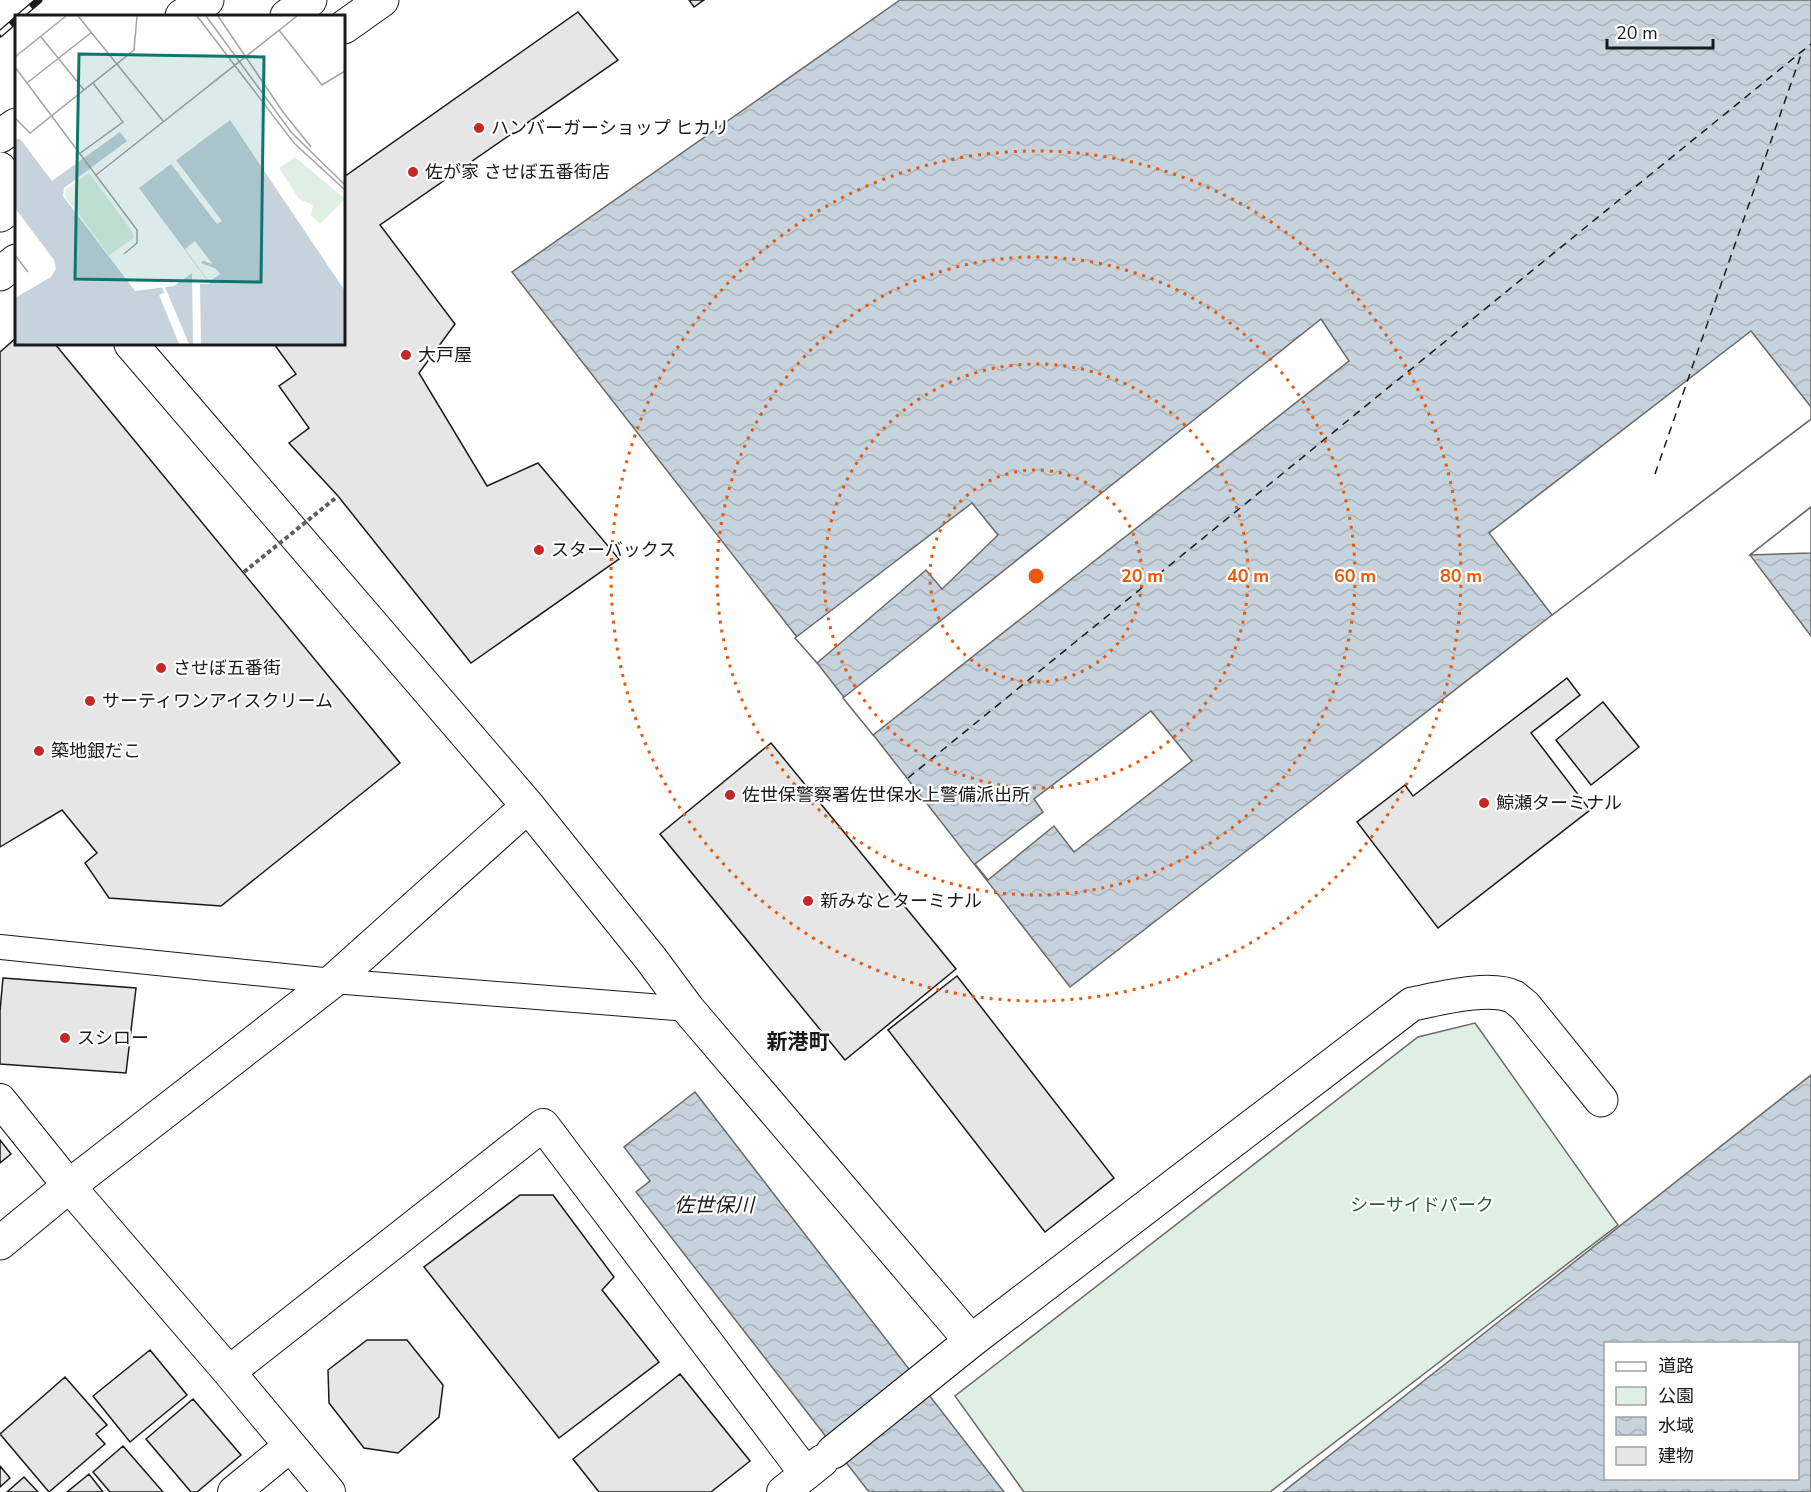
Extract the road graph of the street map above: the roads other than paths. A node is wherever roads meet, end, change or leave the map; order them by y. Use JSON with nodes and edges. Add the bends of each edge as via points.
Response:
{"nodes":[{"id":1,"x":207,"y":0,"type":"edge"},
{"id":2,"x":310,"y":0,"type":"edge"},
{"id":3,"x":382,"y":0,"type":"edge"},
{"id":4,"x":184,"y":15,"type":"edge"},
{"id":5,"x":288,"y":15,"type":"edge"},
{"id":6,"x":345,"y":26,"type":"edge"},
{"id":7,"x":15,"y":126,"type":"edge"},
{"id":8,"x":0,"y":136,"type":"edge"},
{"id":9,"x":0,"y":169,"type":"edge"},
{"id":10,"x":15,"y":194,"type":"edge"},
{"id":11,"x":15,"y":204,"type":"edge"},
{"id":12,"x":0,"y":215,"type":"edge"},
{"id":13,"x":15,"y":262,"type":"edge"},
{"id":14,"x":0,"y":274,"type":"edge"},
{"id":15,"x":132,"y":345,"type":"edge"},
{"id":16,"x":528,"y":806,"type":"junction"},
{"id":17,"x":0,"y":947,"type":"edge"},
{"id":18,"x":333,"y":981,"type":"junction"},
{"id":19,"x":688,"y":1008,"type":"junction"},
{"id":20,"x":0,"y":1100,"type":"edge"},
{"id":21,"x":1601,"y":1100,"type":"dead end"},
{"id":22,"x":69,"y":1186,"type":"junction"},
{"id":23,"x":0,"y":1243,"type":"edge"},
{"id":24,"x":971,"y":1341,"type":"junction"},
{"id":25,"x":229,"y":1372,"type":"junction"},
{"id":26,"x":290,"y":1446,"type":"junction"},
{"id":27,"x":833,"y":1452,"type":"joint"},
{"id":28,"x":795,"y":1483,"type":"edge"},
{"id":29,"x":234,"y":1492,"type":"edge"},
{"id":30,"x":329,"y":1492,"type":"edge"}],
"edges":[{"from":1,"to":4,"type":"main road"},
{"from":2,"to":5,"type":"main road"},
{"from":3,"to":6,"type":"main road"},
{"from":7,"to":8,"type":"main road"},
{"from":9,"to":10,"type":"main road"},
{"from":11,"to":12,"type":"main road"},
{"from":13,"to":14,"type":"main road"},
{"from":15,"to":16,"type":"main road"},
{"from":16,"to":18,"type":"main road"},
{"from":16,"to":19,"type":"main road"},
{"from":17,"to":18,"type":"street"},
{"from":18,"to":19,"type":"street"},
{"from":18,"to":22,"type":"main road"},
{"from":19,"to":24,"type":"main road"},
{"from":20,"to":22,"type":"street"},
{"from":21,"to":24,"type":"main road","via":[[1525,1006],[1512,997],[1497,993],[1455,995],[1413,1004]]},
{"from":22,"to":23,"type":"main road"},
{"from":22,"to":25,"type":"street"},
{"from":24,"to":27,"type":"main road"},
{"from":25,"to":26,"type":"street"},
{"from":25,"to":28,"type":"street","via":[[543,1125]]},
{"from":26,"to":29,"type":"street"},
{"from":26,"to":30,"type":"street"},
{"from":27,"to":28,"type":"street"}]}
